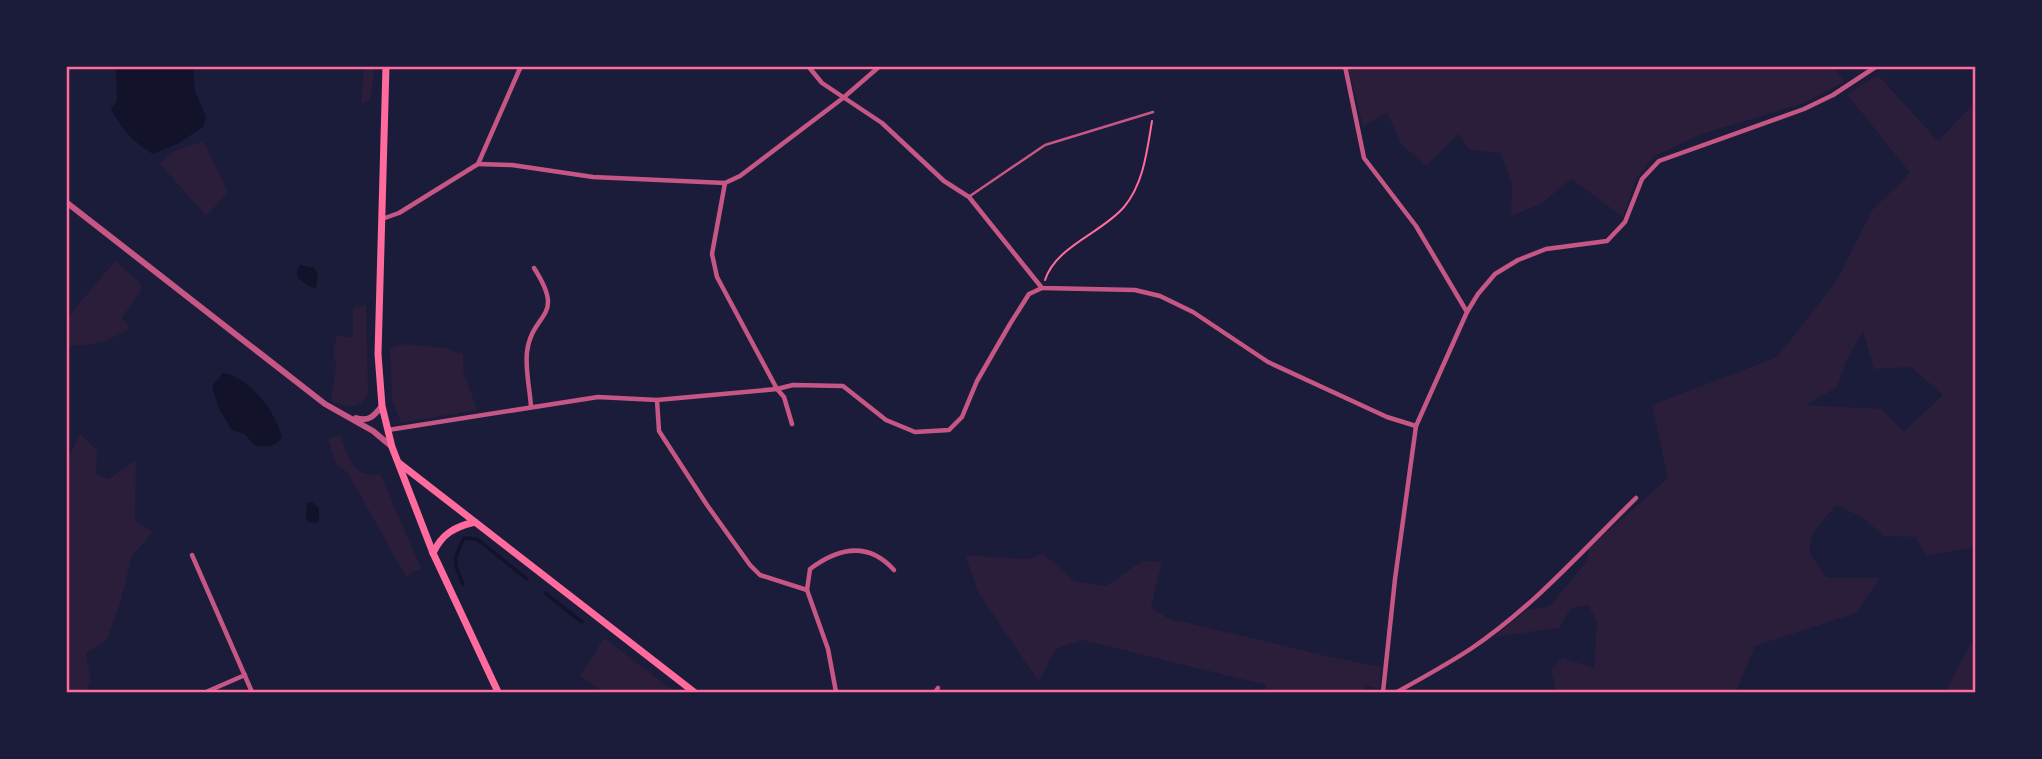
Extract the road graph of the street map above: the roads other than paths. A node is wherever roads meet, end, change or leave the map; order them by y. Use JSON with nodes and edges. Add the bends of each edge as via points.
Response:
{"nodes":[{"id":1,"x":386,"y":66,"type":"edge"},
{"id":2,"x":520,"y":66,"type":"edge"},
{"id":3,"x":808,"y":66,"type":"edge"},
{"id":4,"x":880,"y":66,"type":"edge"},
{"id":5,"x":1345,"y":66,"type":"edge"},
{"id":6,"x":1877,"y":66,"type":"edge"},
{"id":7,"x":844,"y":98,"type":"junction"},
{"id":8,"x":1153,"y":112,"type":"road end"},
{"id":9,"x":478,"y":164,"type":"junction"},
{"id":10,"x":725,"y":183,"type":"junction"},
{"id":11,"x":969,"y":197,"type":"junction"},
{"id":12,"x":66,"y":202,"type":"edge"},
{"id":13,"x":382,"y":219,"type":"junction"},
{"id":14,"x":534,"y":268,"type":"dead end"},
{"id":15,"x":1042,"y":288,"type":"junction"},
{"id":16,"x":1467,"y":312,"type":"junction"},
{"id":17,"x":777,"y":389,"type":"junction"},
{"id":18,"x":657,"y":400,"type":"junction"},
{"id":19,"x":382,"y":406,"type":"junction"},
{"id":20,"x":531,"y":407,"type":"junction"},
{"id":21,"x":350,"y":417,"type":"junction"},
{"id":22,"x":792,"y":424,"type":"dead end"},
{"id":23,"x":1416,"y":426,"type":"junction"},
{"id":24,"x":388,"y":430,"type":"junction"},
{"id":25,"x":392,"y":447,"type":"junction"},
{"id":26,"x":398,"y":463,"type":"junction"},
{"id":27,"x":1636,"y":498,"type":"dead end"},
{"id":28,"x":475,"y":522,"type":"junction"},
{"id":29,"x":433,"y":553,"type":"junction"},
{"id":30,"x":192,"y":555,"type":"dead end"},
{"id":31,"x":894,"y":570,"type":"dead end"},
{"id":32,"x":807,"y":590,"type":"junction"},
{"id":33,"x":245,"y":676,"type":"junction"},
{"id":34,"x":206,"y":692,"type":"edge"},
{"id":35,"x":252,"y":692,"type":"edge"},
{"id":36,"x":498,"y":692,"type":"edge"},
{"id":37,"x":694,"y":692,"type":"edge"},
{"id":38,"x":836,"y":692,"type":"edge"},
{"id":39,"x":1383,"y":692,"type":"edge"},
{"id":40,"x":1397,"y":692,"type":"edge"}],
"edges":[{"from":1,"to":13,"type":"main road"},
{"from":2,"to":9,"type":"street"},
{"from":3,"to":7,"type":"street"},
{"from":4,"to":7,"type":"street"},
{"from":5,"to":16,"type":"street","via":[[1364,158],[1416,226]]},
{"from":6,"to":16,"type":"street","via":[[1804,109],[1659,160],[1642,179],[1625,222],[1607,241],[1546,249],[1518,260],[1495,274]]},
{"from":7,"to":10,"type":"street"},
{"from":7,"to":11,"type":"street","via":[[882,123],[944,181]]},
{"from":8,"to":11,"type":"lane","via":[[1045,145]]},
{"from":9,"to":10,"type":"street","via":[[593,177]]},
{"from":9,"to":13,"type":"street","via":[[399,214]]},
{"from":10,"to":17,"type":"street","via":[[712,254],[717,277]]},
{"from":11,"to":15,"type":"street"},
{"from":12,"to":21,"type":"street","via":[[325,404]]},
{"from":13,"to":19,"type":"main road","via":[[378,354]]},
{"from":14,"to":20,"type":"street","via":[[546,287],[548,312],[530,338]]},
{"from":15,"to":17,"type":"street","via":[[1029,295],[1010,324],[962,416],[949,430],[915,432],[886,420],[843,386]]},
{"from":15,"to":23,"type":"street","via":[[1136,290],[1160,296],[1193,312],[1268,362]]},
{"from":16,"to":23,"type":"street"},
{"from":17,"to":18,"type":"street"},
{"from":17,"to":22,"type":"street"},
{"from":18,"to":20,"type":"street","via":[[598,397]]},
{"from":18,"to":32,"type":"street","via":[[659,431],[750,565],[760,575]]},
{"from":19,"to":21,"type":"street","via":[[373,418]]},
{"from":19,"to":24,"type":"main road"},
{"from":20,"to":24,"type":"street"},
{"from":21,"to":25,"type":"street"},
{"from":23,"to":39,"type":"street"},
{"from":24,"to":25,"type":"main road"},
{"from":25,"to":26,"type":"main road"},
{"from":26,"to":28,"type":"main road"},
{"from":26,"to":29,"type":"main road"},
{"from":27,"to":40,"type":"street","via":[[1534,598],[1473,647]]},
{"from":28,"to":29,"type":"main road","via":[[449,532]]},
{"from":28,"to":37,"type":"main road"},
{"from":29,"to":36,"type":"main road"},
{"from":30,"to":33,"type":"street"},
{"from":31,"to":32,"type":"street","via":[[875,555],[848,550],[827,556],[810,569]]},
{"from":32,"to":38,"type":"street","via":[[828,649]]},
{"from":33,"to":34,"type":"street"},
{"from":33,"to":35,"type":"street"}]}
